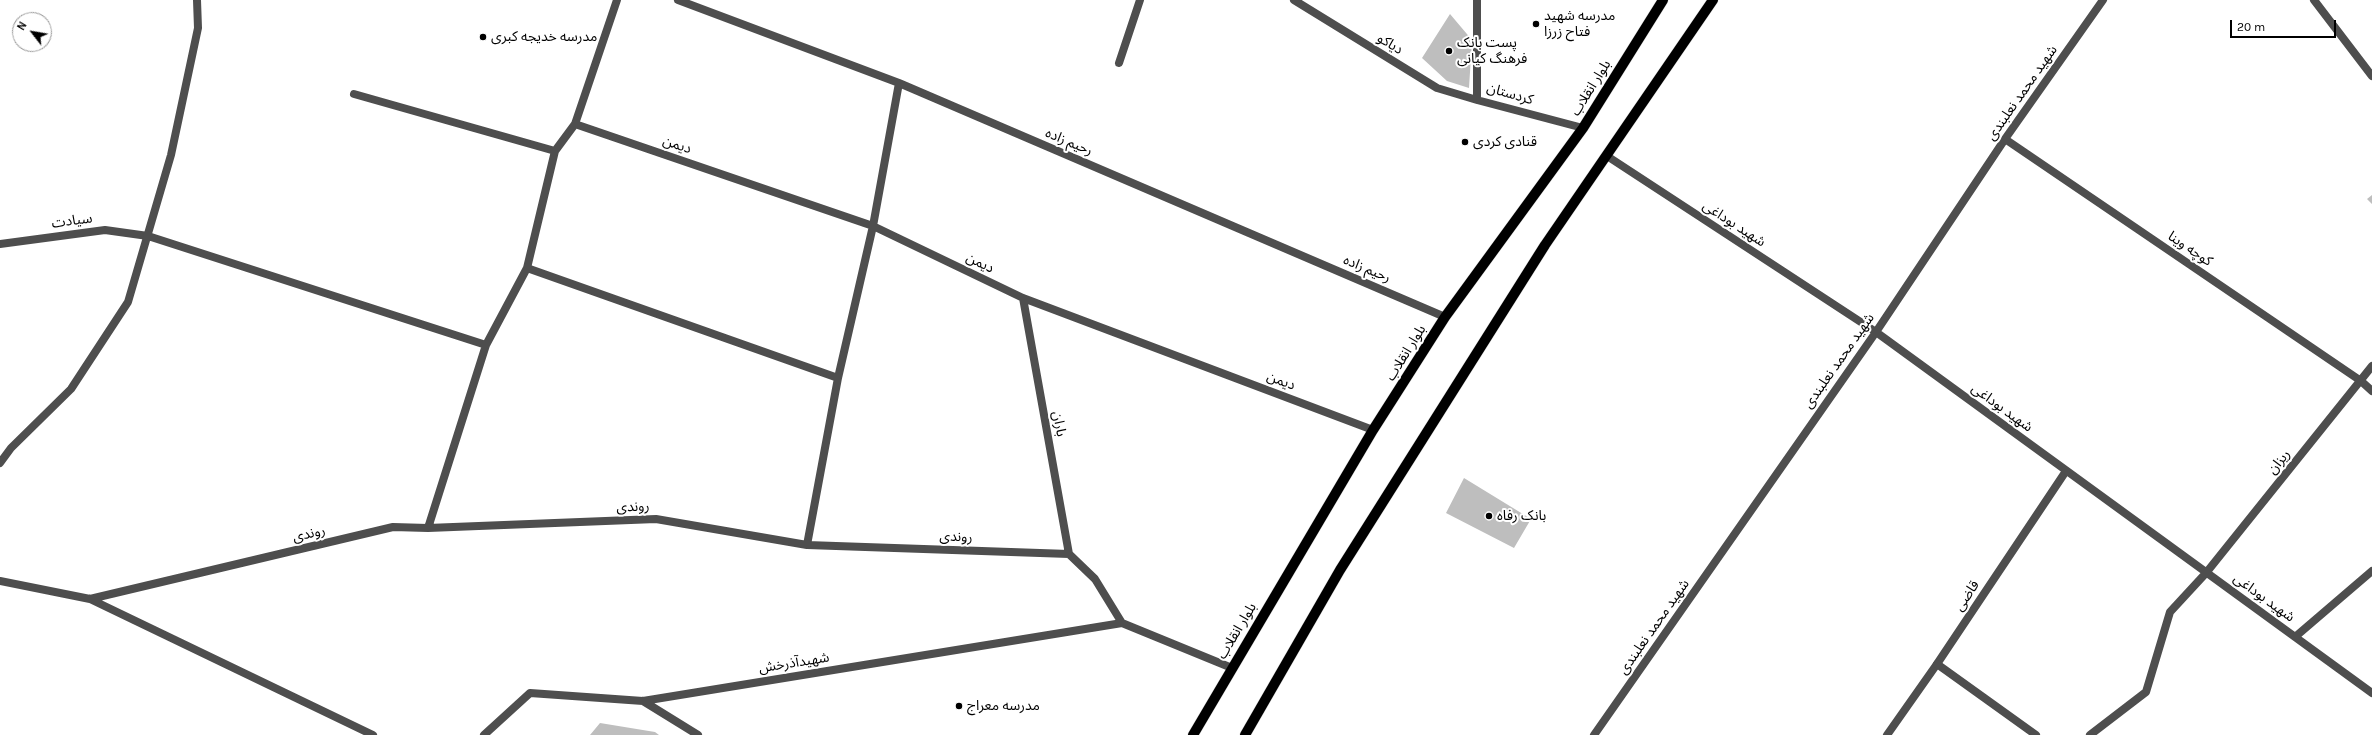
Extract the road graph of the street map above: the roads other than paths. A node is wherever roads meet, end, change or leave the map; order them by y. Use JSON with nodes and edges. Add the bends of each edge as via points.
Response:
{"nodes":[{"id":1,"x":197,"y":0,"type":"edge"},
{"id":2,"x":617,"y":0,"type":"edge"},
{"id":3,"x":678,"y":0,"type":"edge"},
{"id":4,"x":1140,"y":0,"type":"edge"},
{"id":5,"x":1294,"y":0,"type":"edge"},
{"id":6,"x":1477,"y":0,"type":"edge"},
{"id":7,"x":1663,"y":0,"type":"edge"},
{"id":8,"x":1713,"y":0,"type":"edge"},
{"id":9,"x":2103,"y":0,"type":"edge"},
{"id":10,"x":2314,"y":0,"type":"edge"},
{"id":11,"x":1119,"y":63,"type":"dead end"},
{"id":12,"x":2372,"y":74,"type":"edge"},
{"id":13,"x":899,"y":83,"type":"junction"},
{"id":14,"x":354,"y":94,"type":"dead end"},
{"id":15,"x":1477,"y":100,"type":"junction"},
{"id":16,"x":575,"y":124,"type":"junction"},
{"id":17,"x":1583,"y":128,"type":"junction"},
{"id":18,"x":2005,"y":139,"type":"junction"},
{"id":19,"x":555,"y":151,"type":"junction"},
{"id":20,"x":1607,"y":156,"type":"junction"},
{"id":21,"x":873,"y":226,"type":"junction"},
{"id":22,"x":148,"y":236,"type":"junction"},
{"id":23,"x":0,"y":244,"type":"edge"},
{"id":24,"x":527,"y":268,"type":"junction"},
{"id":25,"x":1023,"y":298,"type":"junction"},
{"id":26,"x":1445,"y":317,"type":"junction"},
{"id":27,"x":1876,"y":332,"type":"junction"},
{"id":28,"x":486,"y":345,"type":"junction"},
{"id":29,"x":2372,"y":366,"type":"edge"},
{"id":30,"x":838,"y":378,"type":"junction"},
{"id":31,"x":2361,"y":381,"type":"junction"},
{"id":32,"x":2372,"y":391,"type":"edge"},
{"id":33,"x":1374,"y":430,"type":"junction"},
{"id":34,"x":0,"y":463,"type":"edge"},
{"id":35,"x":2066,"y":471,"type":"junction"},
{"id":36,"x":428,"y":528,"type":"junction"},
{"id":37,"x":807,"y":545,"type":"junction"},
{"id":38,"x":1069,"y":554,"type":"junction"},
{"id":39,"x":2372,"y":571,"type":"edge"},
{"id":40,"x":2206,"y":573,"type":"junction"},
{"id":41,"x":0,"y":581,"type":"edge"},
{"id":42,"x":90,"y":599,"type":"junction"},
{"id":43,"x":1122,"y":623,"type":"junction"},
{"id":44,"x":2295,"y":637,"type":"junction"},
{"id":45,"x":1937,"y":664,"type":"junction"},
{"id":46,"x":1232,"y":668,"type":"junction"},
{"id":47,"x":2372,"y":693,"type":"edge"},
{"id":48,"x":643,"y":701,"type":"junction"},
{"id":49,"x":373,"y":735,"type":"edge"},
{"id":50,"x":484,"y":735,"type":"edge"},
{"id":51,"x":698,"y":735,"type":"edge"},
{"id":52,"x":1193,"y":735,"type":"edge"},
{"id":53,"x":1245,"y":735,"type":"edge"},
{"id":54,"x":1594,"y":735,"type":"edge"},
{"id":55,"x":1887,"y":735,"type":"edge"},
{"id":56,"x":2036,"y":735,"type":"edge"},
{"id":57,"x":2090,"y":735,"type":"edge"}],
"edges":[{"from":1,"to":22,"type":"street","via":[[198,28],[171,155]]},
{"from":2,"to":16,"type":"street"},
{"from":3,"to":13,"type":"street","name":"رحیم زاده"},
{"from":4,"to":11,"type":"street"},
{"from":5,"to":15,"type":"street","name":"دیاکو","via":[[1437,88]]},
{"from":6,"to":15,"type":"street","name":"کردستان"},
{"from":7,"to":17,"type":"main road","name":"بلوار انقلاب"},
{"from":8,"to":20,"type":"main road"},
{"from":9,"to":18,"type":"street","name":"شهید محمد نعلبندی"},
{"from":10,"to":12,"type":"street"},
{"from":13,"to":21,"type":"street"},
{"from":13,"to":26,"type":"street","name":"رحیم زاده"},
{"from":14,"to":19,"type":"street"},
{"from":15,"to":17,"type":"street","name":"کردستان"},
{"from":16,"to":19,"type":"street"},
{"from":16,"to":21,"type":"street","name":"دیمن"},
{"from":17,"to":26,"type":"main road","name":"بلوار انقلاب"},
{"from":18,"to":27,"type":"street","name":"شهید محمد نعلبندی"},
{"from":18,"to":31,"type":"street","name":"کوچه وینا"},
{"from":19,"to":24,"type":"street"},
{"from":20,"to":27,"type":"street","name":"شهید بوداغی"},
{"from":20,"to":53,"type":"main road","via":[[1545,245],[1340,570]]},
{"from":21,"to":25,"type":"street","name":"دیمن"},
{"from":21,"to":30,"type":"street"},
{"from":22,"to":23,"type":"street","name":"سیادت","via":[[105,230]]},
{"from":22,"to":28,"type":"street","name":"سیادت"},
{"from":22,"to":34,"type":"street","via":[[128,302],[71,389],[11,448]]},
{"from":24,"to":28,"type":"street"},
{"from":24,"to":30,"type":"street"},
{"from":25,"to":33,"type":"street","name":"دیمن"},
{"from":25,"to":38,"type":"street","name":"باران"},
{"from":26,"to":33,"type":"main road","name":"بلوار انقلاب"},
{"from":27,"to":35,"type":"street","name":"شهید بوداغی"},
{"from":27,"to":54,"type":"street","name":"شهید محمد نعلبندی"},
{"from":28,"to":36,"type":"street"},
{"from":29,"to":31,"type":"street","name":"ریزان"},
{"from":30,"to":37,"type":"street"},
{"from":31,"to":32,"type":"street","name":"کوچه وینا"},
{"from":31,"to":40,"type":"street","name":"ریزان"},
{"from":33,"to":46,"type":"main road","name":"بلوار انقلاب"},
{"from":35,"to":40,"type":"street","name":"شهید بوداغی"},
{"from":35,"to":45,"type":"street","name":"قاضی"},
{"from":36,"to":37,"type":"street","name":"روندی","via":[[656,519]]},
{"from":36,"to":42,"type":"street","name":"روندی","via":[[393,527]]},
{"from":37,"to":38,"type":"street","name":"روندی"},
{"from":38,"to":43,"type":"street","via":[[1095,579]]},
{"from":39,"to":44,"type":"street"},
{"from":40,"to":44,"type":"street","name":"شهید بوداغی"},
{"from":40,"to":57,"type":"street","name":"ریزان","via":[[2170,612],[2146,692]]},
{"from":41,"to":42,"type":"street","name":"روندی"},
{"from":42,"to":49,"type":"street"},
{"from":43,"to":46,"type":"street"},
{"from":43,"to":48,"type":"street","name":"شهیدآذرخش"},
{"from":44,"to":47,"type":"street","name":"شهید بوداغی"},
{"from":45,"to":55,"type":"street","name":"قاضی"},
{"from":45,"to":56,"type":"street"},
{"from":46,"to":52,"type":"main road","name":"بلوار انقلاب"},
{"from":48,"to":50,"type":"street","name":"شهیدآذرخش","via":[[530,693]]},
{"from":48,"to":51,"type":"street"}]}
